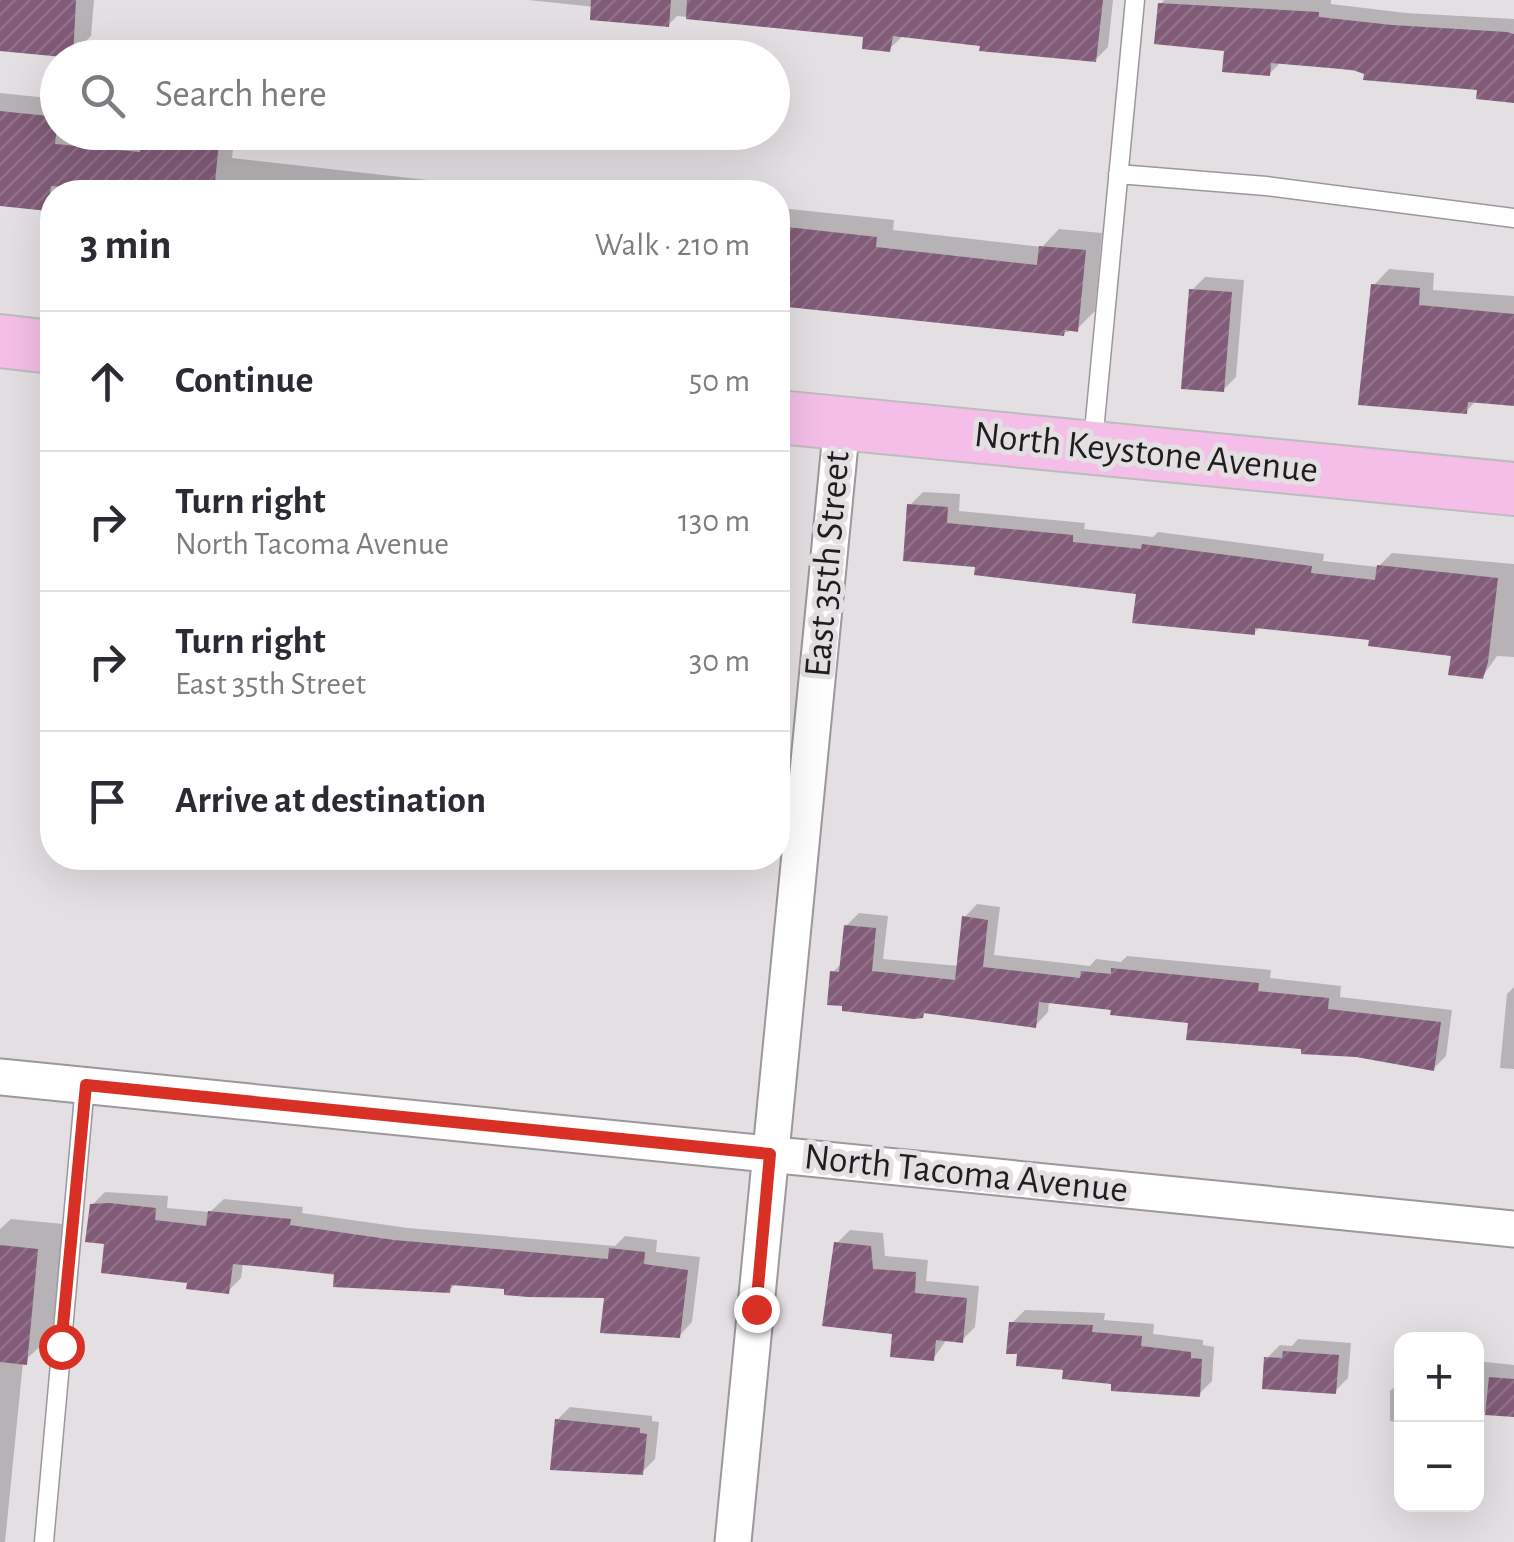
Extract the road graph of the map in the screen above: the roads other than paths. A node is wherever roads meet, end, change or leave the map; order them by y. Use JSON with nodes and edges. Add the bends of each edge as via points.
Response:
{"nodes":[{"id":1,"x":1135,"y":0,"type":"edge"},
{"id":2,"x":1118,"y":174,"type":"junction"},
{"id":3,"x":1514,"y":218,"type":"edge"},
{"id":4,"x":0,"y":341,"type":"edge"},
{"id":5,"x":40,"y":345,"type":"edge"},
{"id":6,"x":790,"y":418,"type":"edge"},
{"id":7,"x":842,"y":423,"type":"junction"},
{"id":8,"x":1093,"y":448,"type":"junction"},
{"id":9,"x":1514,"y":489,"type":"edge"},
{"id":10,"x":0,"y":1076,"type":"edge"},
{"id":11,"x":86,"y":1085,"type":"junction"},
{"id":12,"x":770,"y":1154,"type":"junction"},
{"id":13,"x":1514,"y":1229,"type":"edge"},
{"id":14,"x":44,"y":1542,"type":"edge"},
{"id":15,"x":733,"y":1542,"type":"edge"}],
"edges":[{"from":1,"to":2,"type":"lane"},
{"from":2,"to":3,"type":"lane"},
{"from":2,"to":8,"type":"lane"},
{"from":4,"to":5,"type":"main road"},
{"from":6,"to":7,"type":"main road","name":"North Keystone Avenue"},
{"from":7,"to":8,"type":"main road","name":"North Keystone Avenue"},
{"from":7,"to":12,"type":"street","name":"East 35th Street"},
{"from":8,"to":9,"type":"main road","name":"North Keystone Avenue"},
{"from":10,"to":11,"type":"street","name":"North Tacoma Avenue"},
{"from":11,"to":12,"type":"street","name":"North Tacoma Avenue"},
{"from":11,"to":14,"type":"lane"},
{"from":12,"to":13,"type":"street","name":"North Tacoma Avenue"},
{"from":12,"to":15,"type":"street","name":"East 35th Street"}]}
